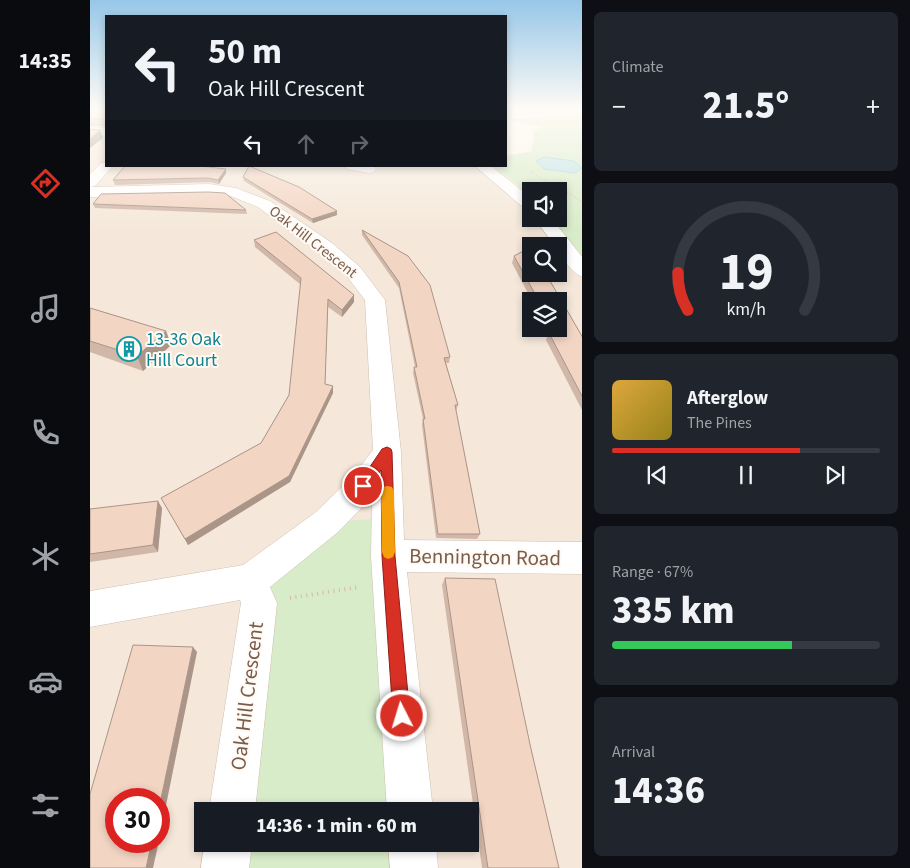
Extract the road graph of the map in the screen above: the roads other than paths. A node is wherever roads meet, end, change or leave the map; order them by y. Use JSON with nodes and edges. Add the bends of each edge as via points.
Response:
{"nodes":[{"id":1,"x":358,"y":167,"type":"edge"},
{"id":2,"x":483,"y":167,"type":"edge"},
{"id":3,"x":99,"y":169,"type":"edge"},
{"id":4,"x":369,"y":169,"type":"dead end"},
{"id":5,"x":90,"y":183,"type":"edge"},
{"id":6,"x":90,"y":192,"type":"edge"},
{"id":7,"x":522,"y":199,"type":"edge"},
{"id":8,"x":549,"y":227,"type":"edge"},
{"id":9,"x":582,"y":271,"type":"edge"},
{"id":10,"x":387,"y":452,"type":"junction"},
{"id":11,"x":582,"y":558,"type":"edge"},
{"id":12,"x":390,"y":569,"type":"junction"},
{"id":13,"x":255,"y":592,"type":"junction"},
{"id":14,"x":90,"y":610,"type":"edge"},
{"id":15,"x":233,"y":802,"type":"edge"},
{"id":16,"x":409,"y":802,"type":"edge"},
{"id":17,"x":227,"y":852,"type":"edge"},
{"id":18,"x":413,"y":852,"type":"edge"},
{"id":19,"x":225,"y":868,"type":"edge"},
{"id":20,"x":414,"y":868,"type":"edge"}],
"edges":[{"from":1,"to":4,"type":"street"},
{"from":2,"to":7,"type":"street"},
{"from":3,"to":5,"type":"street"},
{"from":6,"to":10,"type":"street","name":"Oak Hill Crescent","via":[[209,189],[249,196],[350,266],[365,282],[375,300]]},
{"from":8,"to":9,"type":"street"},
{"from":10,"to":12,"type":"street","name":"Oak Hill Crescent"},
{"from":10,"to":13,"type":"street","via":[[363,486]]},
{"from":11,"to":12,"type":"street","name":"Bennington Road"},
{"from":12,"to":16,"type":"street","name":"Oak Hill Crescent"},
{"from":13,"to":14,"type":"street"},
{"from":13,"to":15,"type":"street","name":"Oak Hill Crescent"},
{"from":17,"to":19,"type":"street"},
{"from":18,"to":20,"type":"street"}]}
